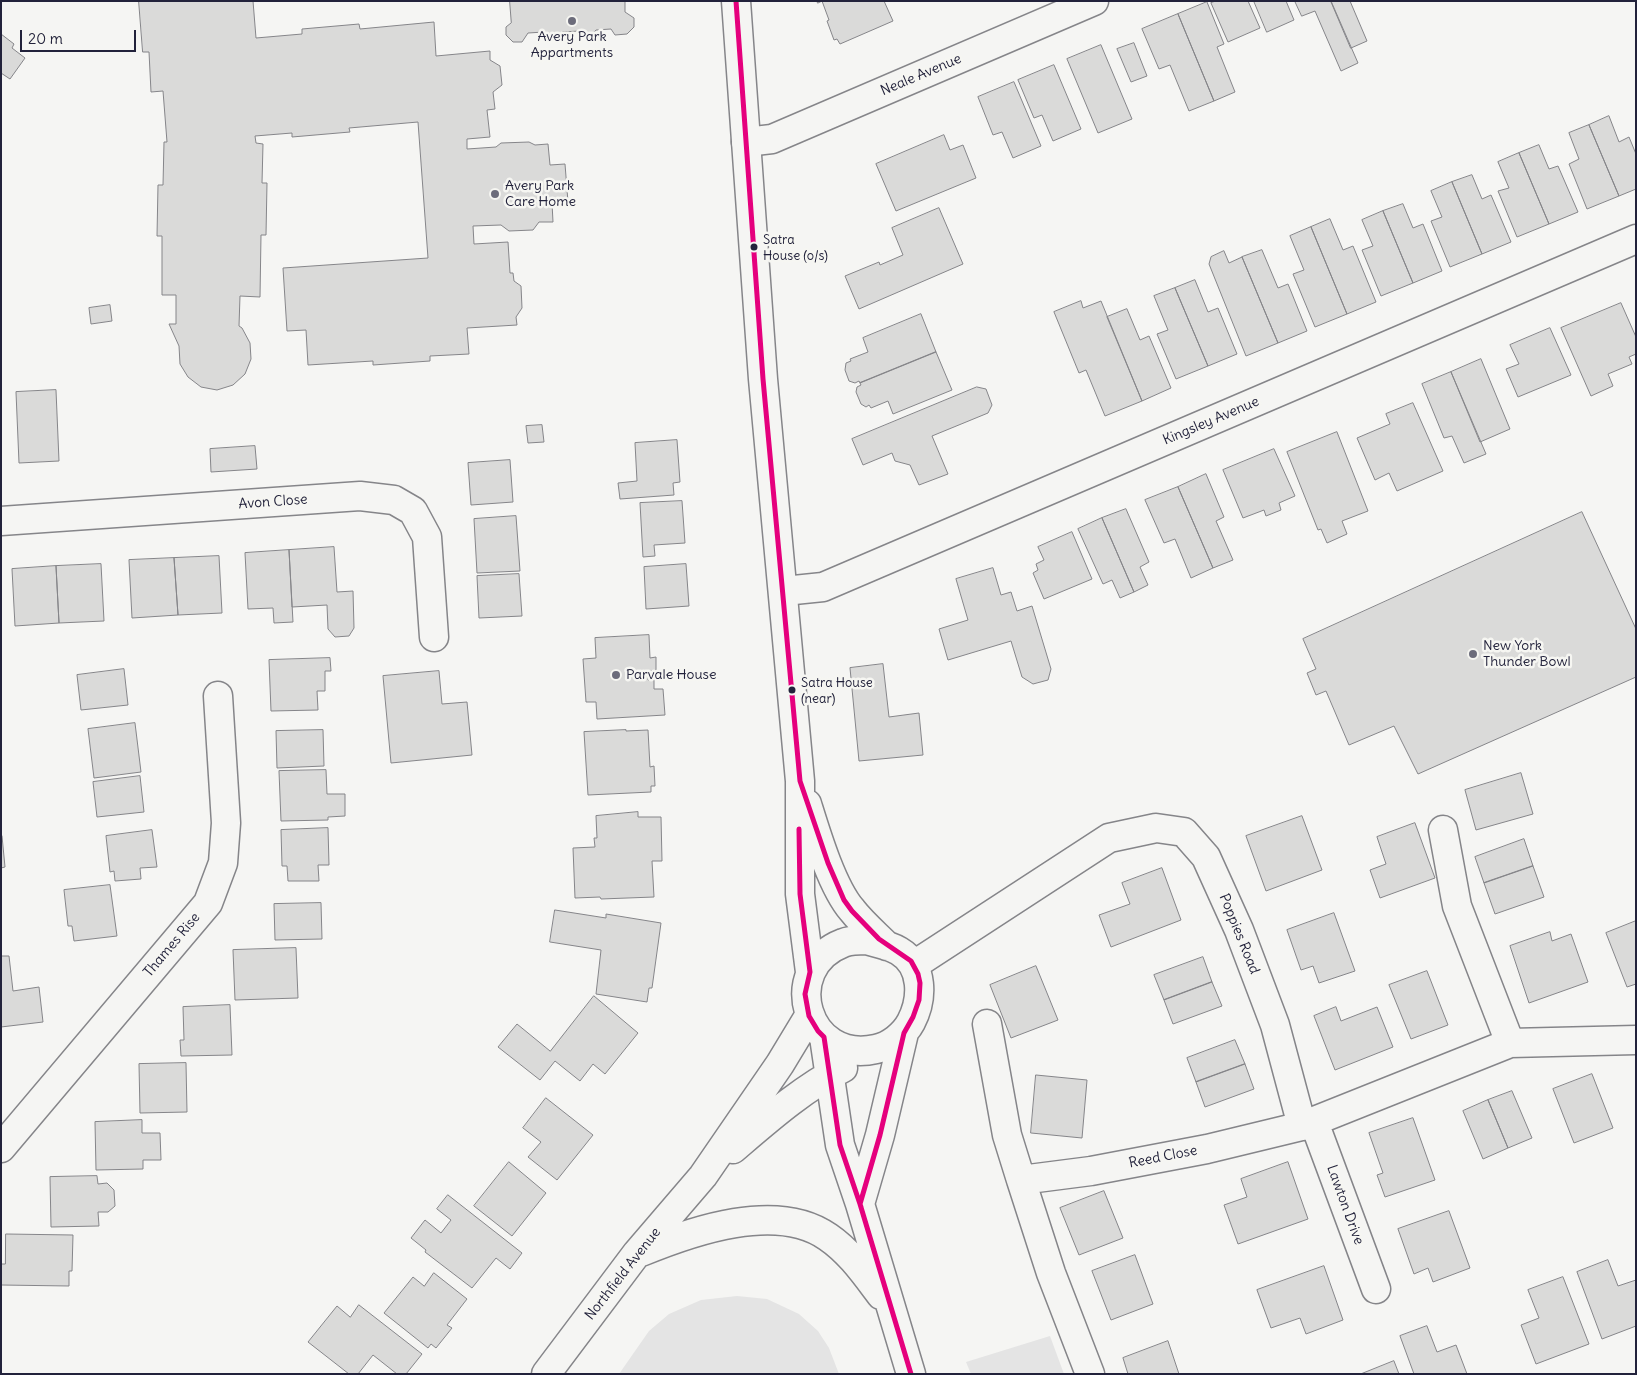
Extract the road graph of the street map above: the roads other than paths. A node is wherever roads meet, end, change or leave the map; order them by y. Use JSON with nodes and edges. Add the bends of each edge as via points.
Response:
{"nodes":[{"id":1,"x":736,"y":1,"type":"edge"},
{"id":2,"x":1094,"y":1,"type":"edge"},
{"id":3,"x":746,"y":142,"type":"junction"},
{"id":4,"x":1636,"y":239,"type":"edge"},
{"id":5,"x":1,"y":521,"type":"edge"},
{"id":6,"x":784,"y":591,"type":"junction"},
{"id":7,"x":434,"y":637,"type":"dead end"},
{"id":8,"x":218,"y":696,"type":"dead end"},
{"id":9,"x":800,"y":781,"type":"junction"},
{"id":10,"x":1442,"y":830,"type":"dead end"},
{"id":11,"x":887,"y":946,"type":"junction"},
{"id":12,"x":914,"y":965,"type":"junction"},
{"id":13,"x":810,"y":972,"type":"junction"},
{"id":14,"x":987,"y":1024,"type":"dead end"},
{"id":15,"x":816,"y":1027,"type":"junction"},
{"id":16,"x":904,"y":1032,"type":"junction"},
{"id":17,"x":1636,"y":1040,"type":"edge"},
{"id":18,"x":1510,"y":1043,"type":"junction"},
{"id":19,"x":880,"y":1049,"type":"junction"},
{"id":20,"x":829,"y":1074,"type":"junction"},
{"id":21,"x":1308,"y":1124,"type":"junction"},
{"id":22,"x":1,"y":1148,"type":"edge"},
{"id":23,"x":703,"y":1176,"type":"junction"},
{"id":24,"x":1021,"y":1180,"type":"junction"},
{"id":25,"x":860,"y":1204,"type":"junction"},
{"id":26,"x":637,"y":1254,"type":"junction"},
{"id":27,"x":1376,"y":1289,"type":"dead end"},
{"id":28,"x":893,"y":1310,"type":"junction"},
{"id":29,"x":546,"y":1374,"type":"edge"},
{"id":30,"x":912,"y":1374,"type":"edge"},
{"id":31,"x":1090,"y":1374,"type":"edge"}],
"edges":[{"from":1,"to":3,"type":"street"},
{"from":2,"to":3,"type":"street","name":"Neale Avenue","via":[[772,139]]},
{"from":3,"to":6,"type":"street","via":[[763,379]]},
{"from":4,"to":6,"type":"street","name":"Kingsley Avenue","via":[[823,587]]},
{"from":5,"to":7,"type":"street","name":"Avon Close","via":[[360,496],[394,500],[413,511],[427,537]]},
{"from":6,"to":9,"type":"street"},
{"from":8,"to":22,"type":"street","name":"Thames Rise","via":[[226,823],[223,863],[208,903]]},
{"from":9,"to":11,"type":"street","via":[[837,886],[851,909]]},
{"from":9,"to":13,"type":"street","via":[[800,894]]},
{"from":10,"to":18,"type":"street","via":[[1457,906]]},
{"from":11,"to":12,"type":"street","via":[[900,951]]},
{"from":11,"to":13,"type":"street","via":[[866,940],[844,942],[825,953]]},
{"from":12,"to":16,"type":"street","via":[[920,1003]]},
{"from":12,"to":21,"type":"street","name":"Poppies Road","via":[[1109,838],[1156,828],[1184,832],[1206,857],[1239,930]]},
{"from":13,"to":15,"type":"street","via":[[805,994]]},
{"from":14,"to":24,"type":"street","via":[[1007,1135]]},
{"from":15,"to":19,"type":"street","via":[[831,1043],[848,1050],[865,1052]]},
{"from":15,"to":20,"type":"street"},
{"from":15,"to":23,"type":"street","name":"Northfield Avenue","via":[[780,1064]]},
{"from":16,"to":19,"type":"street"},
{"from":16,"to":25,"type":"street"},
{"from":17,"to":18,"type":"street"},
{"from":18,"to":21,"type":"street"},
{"from":19,"to":20,"type":"street","name":"Northfield Avenue"},
{"from":20,"to":23,"type":"street","name":"Northfield Avenue"},
{"from":20,"to":25,"type":"street","via":[[840,1145]]},
{"from":21,"to":24,"type":"street","name":"Reed Close","via":[[1207,1149],[1091,1171]]},
{"from":21,"to":27,"type":"street","name":"Lawton Drive"},
{"from":23,"to":26,"type":"street","name":"Northfield Avenue"},
{"from":24,"to":31,"type":"street","via":[[1051,1273]]},
{"from":25,"to":28,"type":"street"},
{"from":26,"to":28,"type":"street","via":[[719,1226],[767,1220],[799,1224],[827,1236],[855,1260]]},
{"from":26,"to":29,"type":"street","name":"Northfield Avenue"},
{"from":28,"to":30,"type":"street"}]}
